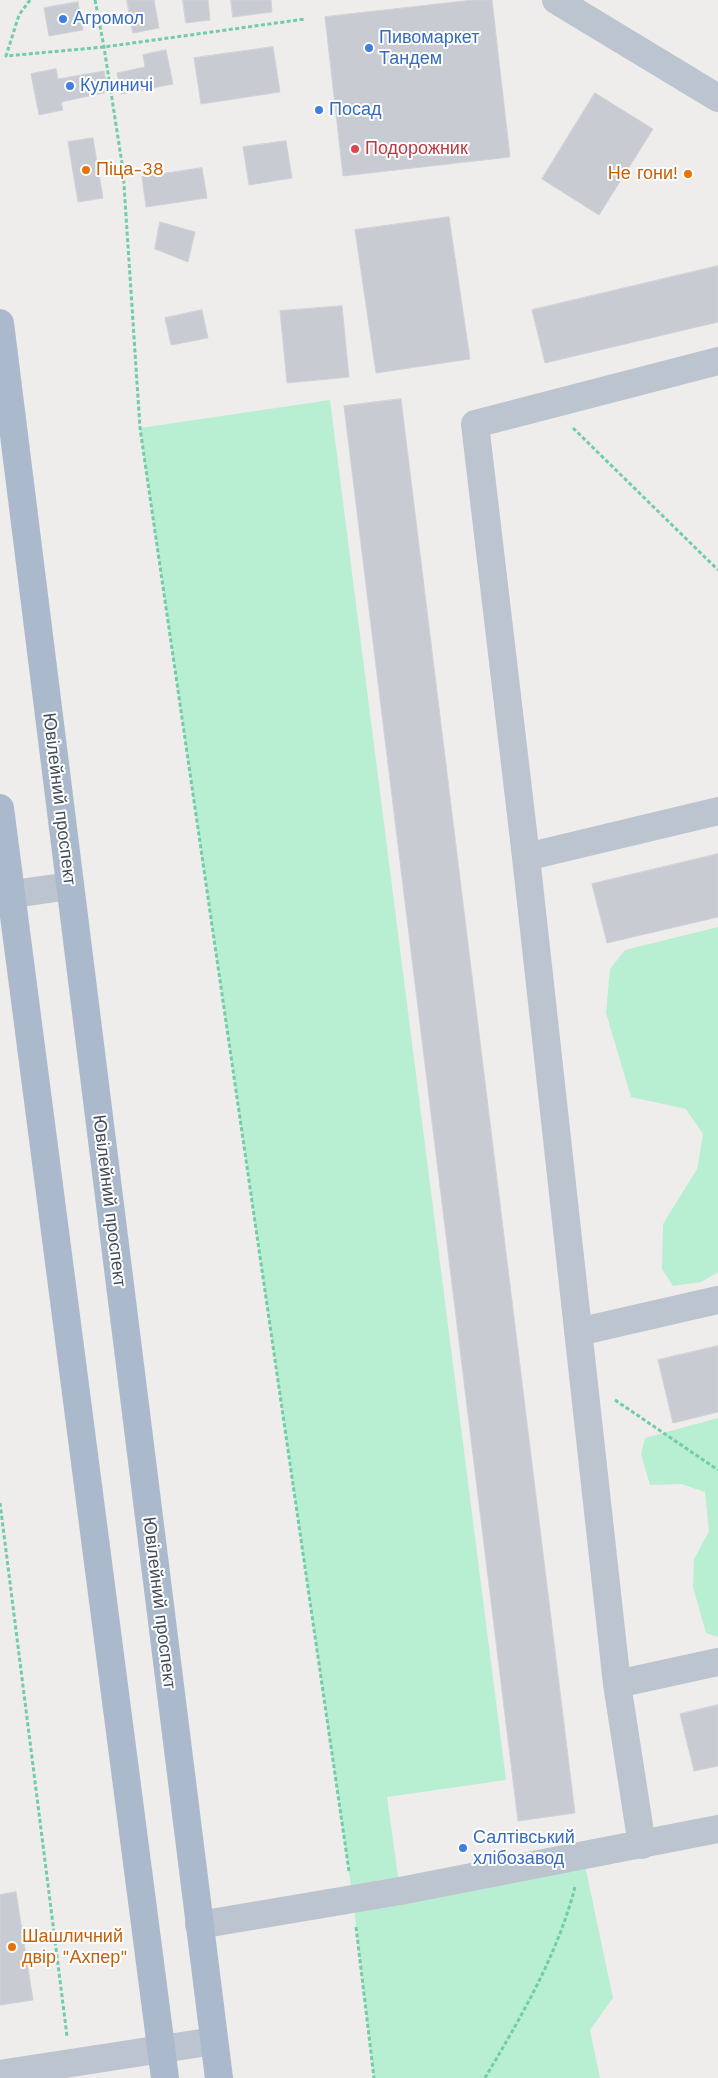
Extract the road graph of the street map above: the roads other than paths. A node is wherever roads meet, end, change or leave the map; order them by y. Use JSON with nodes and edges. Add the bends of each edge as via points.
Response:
{"nodes":[{"id":1,"x":556,"y":0,"type":"edge"},
{"id":2,"x":718,"y":98,"type":"edge"},
{"id":3,"x":0,"y":323,"type":"edge"},
{"id":4,"x":718,"y":361,"type":"edge"},
{"id":5,"x":0,"y":808,"type":"edge"},
{"id":6,"x":718,"y":811,"type":"edge"},
{"id":7,"x":526,"y":857,"type":"junction"},
{"id":8,"x":70,"y":886,"type":"junction"},
{"id":9,"x":6,"y":896,"type":"edge"},
{"id":10,"x":718,"y":1300,"type":"edge"},
{"id":11,"x":578,"y":1332,"type":"junction"},
{"id":12,"x":718,"y":1662,"type":"edge"},
{"id":13,"x":617,"y":1684,"type":"junction"},
{"id":14,"x":718,"y":1829,"type":"edge"},
{"id":15,"x":642,"y":1845,"type":"junction"},
{"id":16,"x":199,"y":1926,"type":"junction"},
{"id":17,"x":214,"y":2041,"type":"junction"},
{"id":18,"x":162,"y":2048,"type":"junction"},
{"id":19,"x":0,"y":2074,"type":"edge"},
{"id":20,"x":165,"y":2078,"type":"edge"},
{"id":21,"x":219,"y":2078,"type":"edge"}],
"edges":[{"from":1,"to":2,"type":"street"},
{"from":3,"to":8,"type":"main road","name":"Ювілейний проспект"},
{"from":4,"to":7,"type":"street","via":[[476,424]]},
{"from":5,"to":9,"type":"main road"},
{"from":6,"to":7,"type":"street"},
{"from":7,"to":11,"type":"street"},
{"from":8,"to":9,"type":"street"},
{"from":8,"to":16,"type":"main road","name":"Ювілейний проспект"},
{"from":9,"to":18,"type":"main road"},
{"from":10,"to":11,"type":"street"},
{"from":11,"to":13,"type":"street"},
{"from":12,"to":13,"type":"street"},
{"from":13,"to":15,"type":"street"},
{"from":14,"to":15,"type":"street"},
{"from":15,"to":16,"type":"street"},
{"from":16,"to":17,"type":"main road","name":"Ювілейний проспект"},
{"from":17,"to":18,"type":"street"},
{"from":17,"to":21,"type":"main road","name":"Ювілейний проспект"},
{"from":18,"to":19,"type":"street"},
{"from":18,"to":20,"type":"main road"}]}
